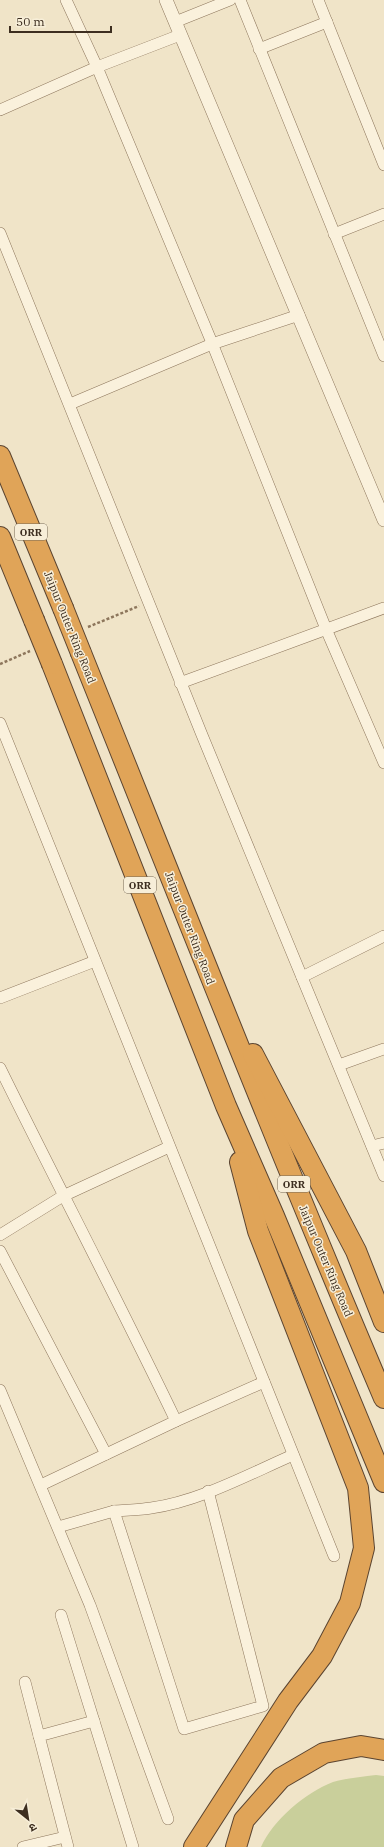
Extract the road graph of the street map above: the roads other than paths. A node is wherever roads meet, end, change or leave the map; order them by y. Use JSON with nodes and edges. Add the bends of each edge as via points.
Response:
{"nodes":[{"id":1,"x":66,"y":0,"type":"edge"},
{"id":2,"x":166,"y":0,"type":"edge"},
{"id":3,"x":230,"y":0,"type":"edge"},
{"id":4,"x":240,"y":0,"type":"edge"},
{"id":5,"x":318,"y":0,"type":"edge"},
{"id":6,"x":175,"y":22,"type":"junction"},
{"id":7,"x":327,"y":22,"type":"junction"},
{"id":8,"x":180,"y":35,"type":"junction"},
{"id":9,"x":260,"y":49,"type":"junction"},
{"id":10,"x":97,"y":67,"type":"junction"},
{"id":11,"x":0,"y":110,"type":"edge"},
{"id":12,"x":384,"y":165,"type":"edge"},
{"id":13,"x":384,"y":214,"type":"edge"},
{"id":14,"x":0,"y":233,"type":"edge"},
{"id":15,"x":334,"y":234,"type":"junction"},
{"id":16,"x":299,"y":314,"type":"junction"},
{"id":17,"x":212,"y":344,"type":"junction"},
{"id":18,"x":384,"y":356,"type":"edge"},
{"id":19,"x":70,"y":404,"type":"junction"},
{"id":20,"x":0,"y":456,"type":"edge"},
{"id":21,"x":379,"y":496,"type":"edge"},
{"id":22,"x":384,"y":520,"type":"edge"},
{"id":23,"x":0,"y":537,"type":"edge"},
{"id":24,"x":384,"y":608,"type":"edge"},
{"id":25,"x":326,"y":629,"type":"junction"},
{"id":26,"x":180,"y":682,"type":"junction"},
{"id":27,"x":0,"y":724,"type":"edge"},
{"id":28,"x":384,"y":763,"type":"edge"},
{"id":29,"x":384,"y":936,"type":"edge"},
{"id":30,"x":95,"y":961,"type":"junction"},
{"id":31,"x":206,"y":968,"type":"junction"},
{"id":32,"x":302,"y":977,"type":"junction"},
{"id":33,"x":0,"y":998,"type":"edge"},
{"id":34,"x":384,"y":1048,"type":"edge"},
{"id":35,"x":340,"y":1065,"type":"junction"},
{"id":36,"x":0,"y":1068,"type":"edge"},
{"id":37,"x":226,"y":1106,"type":"junction"},
{"id":38,"x":384,"y":1143,"type":"edge"},
{"id":39,"x":372,"y":1146,"type":"junction"},
{"id":40,"x":169,"y":1147,"type":"junction"},
{"id":41,"x":384,"y":1176,"type":"edge"},
{"id":42,"x":63,"y":1196,"type":"junction"},
{"id":43,"x":0,"y":1235,"type":"edge"},
{"id":44,"x":0,"y":1251,"type":"edge"},
{"id":45,"x":384,"y":1322,"type":"edge"},
{"id":46,"x":264,"y":1382,"type":"junction"},
{"id":47,"x":0,"y":1390,"type":"edge"},
{"id":48,"x":384,"y":1398,"type":"edge"},
{"id":49,"x":176,"y":1421,"type":"junction"},
{"id":50,"x":106,"y":1454,"type":"junction"},
{"id":51,"x":293,"y":1455,"type":"junction"},
{"id":52,"x":384,"y":1482,"type":"edge"},
{"id":53,"x":41,"y":1485,"type":"junction"},
{"id":54,"x":208,"y":1491,"type":"junction"},
{"id":55,"x":114,"y":1511,"type":"junction"},
{"id":56,"x":58,"y":1527,"type":"junction"},
{"id":57,"x":334,"y":1556,"type":"dead end"},
{"id":58,"x":61,"y":1615,"type":"dead end"},
{"id":59,"x":25,"y":1682,"type":"dead end"},
{"id":60,"x":94,"y":1722,"type":"junction"},
{"id":61,"x":39,"y":1736,"type":"junction"},
{"id":62,"x":384,"y":1750,"type":"edge"},
{"id":63,"x":168,"y":1819,"type":"dead end"},
{"id":64,"x":67,"y":1842,"type":"edge"},
{"id":65,"x":24,"y":1847,"type":"edge"},
{"id":66,"x":133,"y":1847,"type":"edge"},
{"id":67,"x":194,"y":1847,"type":"edge"},
{"id":68,"x":236,"y":1847,"type":"edge"}],
"edges":[{"from":1,"to":10,"type":"street"},
{"from":2,"to":6,"type":"street"},
{"from":3,"to":6,"type":"street"},
{"from":4,"to":9,"type":"street"},
{"from":5,"to":7,"type":"street"},
{"from":6,"to":8,"type":"street"},
{"from":7,"to":9,"type":"street"},
{"from":7,"to":12,"type":"street"},
{"from":8,"to":10,"type":"street"},
{"from":8,"to":16,"type":"street"},
{"from":9,"to":15,"type":"street"},
{"from":10,"to":11,"type":"street"},
{"from":10,"to":17,"type":"street"},
{"from":13,"to":15,"type":"street"},
{"from":14,"to":19,"type":"street"},
{"from":15,"to":18,"type":"street"},
{"from":16,"to":17,"type":"street"},
{"from":16,"to":21,"type":"street"},
{"from":17,"to":19,"type":"street"},
{"from":17,"to":25,"type":"street"},
{"from":19,"to":26,"type":"street"},
{"from":20,"to":31,"type":"highway","name":"Jaipur Outer Ring Road","number":"ORR","bridge":true},
{"from":21,"to":22,"type":"street"},
{"from":23,"to":37,"type":"highway","number":"ORR","bridge":true},
{"from":24,"to":25,"type":"street"},
{"from":25,"to":26,"type":"street"},
{"from":25,"to":28,"type":"street"},
{"from":26,"to":32,"type":"street"},
{"from":27,"to":30,"type":"street"},
{"from":29,"to":32,"type":"street"},
{"from":30,"to":33,"type":"street"},
{"from":30,"to":40,"type":"street"},
{"from":31,"to":45,"type":"highway","via":[[296,1133],[356,1251]]},
{"from":31,"to":48,"type":"highway","name":"Jaipur Outer Ring Road","number":"ORR"},
{"from":32,"to":35,"type":"street"},
{"from":34,"to":35,"type":"street"},
{"from":35,"to":39,"type":"street"},
{"from":36,"to":42,"type":"street"},
{"from":37,"to":52,"type":"highway"},
{"from":37,"to":67,"type":"highway","via":[[258,1231],[358,1488],[364,1548],[350,1603],[322,1656],[288,1701]]},
{"from":38,"to":39,"type":"street"},
{"from":39,"to":41,"type":"street"},
{"from":40,"to":42,"type":"street"},
{"from":40,"to":46,"type":"street"},
{"from":42,"to":43,"type":"street"},
{"from":42,"to":49,"type":"street","via":[[128,1320]]},
{"from":44,"to":50,"type":"street"},
{"from":46,"to":49,"type":"street"},
{"from":46,"to":51,"type":"street"},
{"from":47,"to":53,"type":"street"},
{"from":49,"to":50,"type":"street"},
{"from":50,"to":53,"type":"street"},
{"from":51,"to":54,"type":"street"},
{"from":51,"to":57,"type":"street"},
{"from":53,"to":56,"type":"street"},
{"from":54,"to":55,"type":"street","via":[[152,1508]]},
{"from":54,"to":55,"type":"street","via":[[264,1706],[184,1729]]},
{"from":55,"to":56,"type":"street"},
{"from":56,"to":63,"type":"street","via":[[90,1605]]},
{"from":58,"to":60,"type":"street"},
{"from":59,"to":61,"type":"street"},
{"from":60,"to":61,"type":"street"},
{"from":60,"to":66,"type":"street"},
{"from":61,"to":64,"type":"street"},
{"from":62,"to":68,"type":"highway","via":[[361,1746],[324,1753],[282,1778],[244,1820]]},
{"from":64,"to":65,"type":"street"}]}
